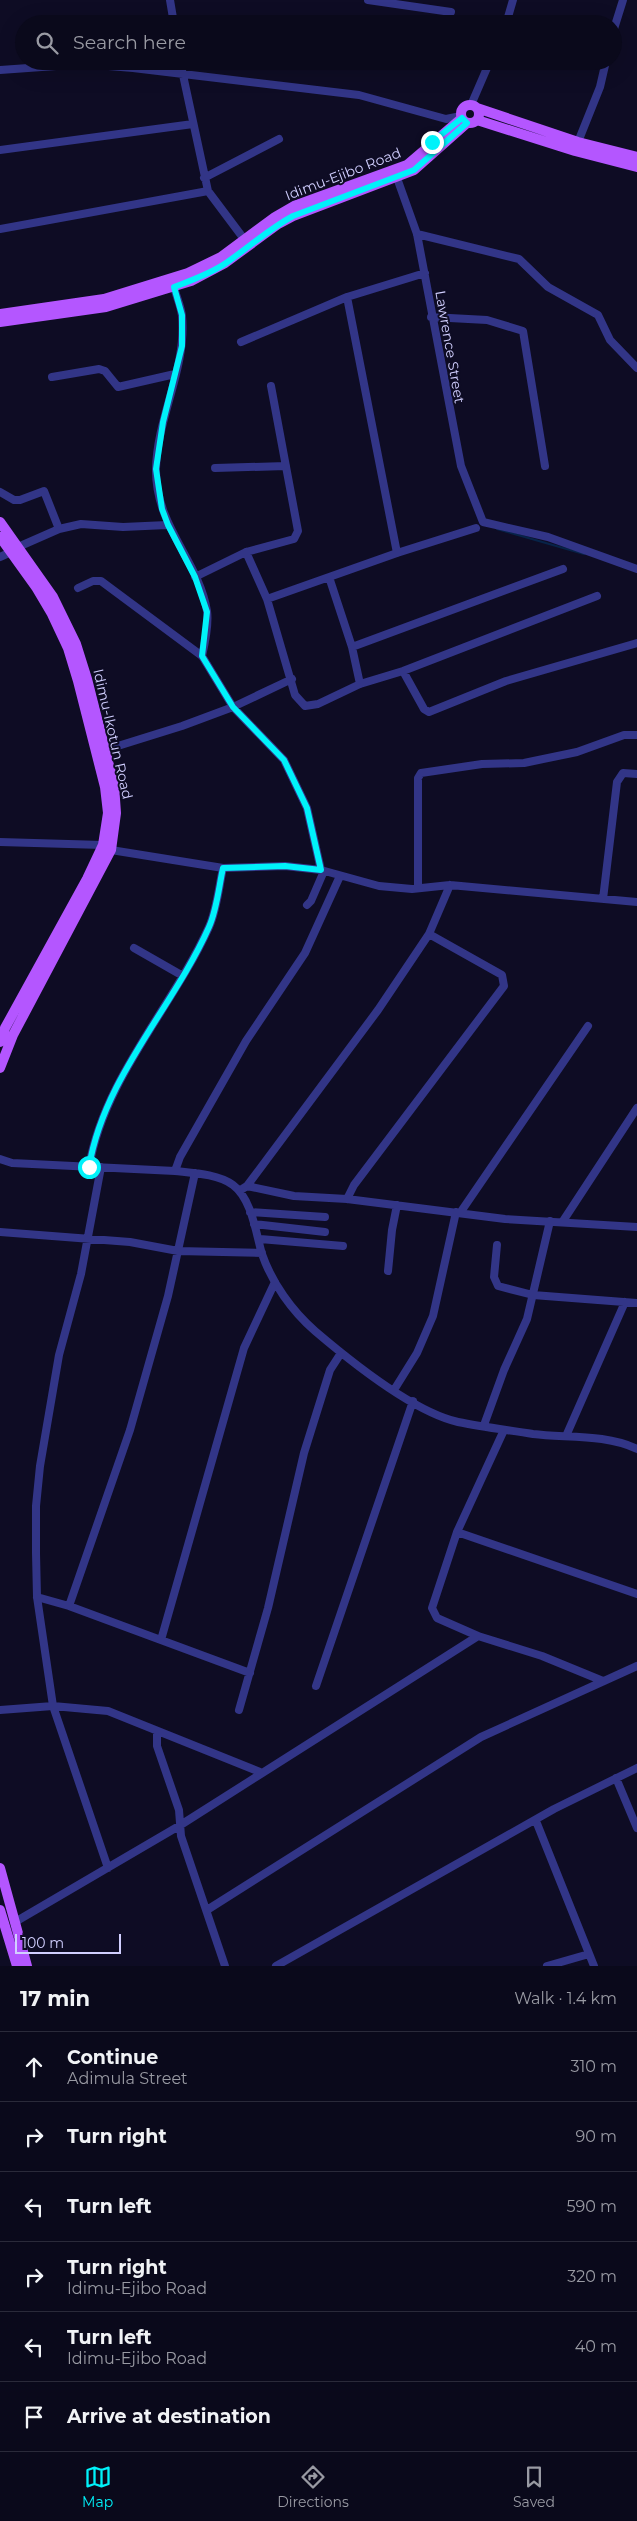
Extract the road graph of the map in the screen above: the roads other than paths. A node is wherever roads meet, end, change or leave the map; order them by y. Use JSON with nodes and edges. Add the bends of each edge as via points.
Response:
{"nodes":[{"id":1,"x":170,"y":0,"type":"edge"},
{"id":2,"x":368,"y":0,"type":"edge"},
{"id":3,"x":513,"y":0,"type":"edge"},
{"id":4,"x":623,"y":0,"type":"edge"},
{"id":5,"x":408,"y":3,"type":"edge"},
{"id":6,"x":451,"y":12,"type":"dead end"},
{"id":7,"x":172,"y":15,"type":"edge"},
{"id":8,"x":509,"y":15,"type":"edge"},
{"id":9,"x":618,"y":15,"type":"edge"},
{"id":10,"x":15,"y":69,"type":"edge"},
{"id":11,"x":0,"y":70,"type":"edge"},
{"id":12,"x":137,"y":70,"type":"edge"},
{"id":13,"x":181,"y":70,"type":"edge"},
{"id":14,"x":487,"y":70,"type":"edge"},
{"id":15,"x":604,"y":70,"type":"edge"},
{"id":16,"x":182,"y":75,"type":"junction"},
{"id":17,"x":474,"y":106,"type":"junction"},
{"id":18,"x":467,"y":119,"type":"junction"},
{"id":19,"x":193,"y":124,"type":"junction"},
{"id":20,"x":279,"y":139,"type":"dead end"},
{"id":21,"x":578,"y":142,"type":"junction"},
{"id":22,"x":0,"y":150,"type":"edge"},
{"id":23,"x":637,"y":158,"type":"edge"},
{"id":24,"x":637,"y":167,"type":"edge"},
{"id":25,"x":204,"y":178,"type":"junction"},
{"id":26,"x":397,"y":178,"type":"junction"},
{"id":27,"x":208,"y":191,"type":"junction"},
{"id":28,"x":0,"y":229,"type":"edge"},
{"id":29,"x":417,"y":234,"type":"junction"},
{"id":30,"x":244,"y":239,"type":"junction"},
{"id":31,"x":425,"y":273,"type":"junction"},
{"id":32,"x":174,"y":287,"type":"junction"},
{"id":33,"x":347,"y":297,"type":"junction"},
{"id":34,"x":0,"y":314,"type":"edge"},
{"id":35,"x":431,"y":317,"type":"junction"},
{"id":36,"x":0,"y":322,"type":"edge"},
{"id":37,"x":241,"y":342,"type":"dead end"},
{"id":38,"x":637,"y":368,"type":"edge"},
{"id":39,"x":175,"y":374,"type":"junction"},
{"id":40,"x":52,"y":377,"type":"dead end"},
{"id":41,"x":271,"y":386,"type":"dead end"},
{"id":42,"x":286,"y":466,"type":"junction"},
{"id":43,"x":545,"y":466,"type":"dead end"},
{"id":44,"x":215,"y":468,"type":"dead end"},
{"id":45,"x":0,"y":492,"type":"edge"},
{"id":46,"x":0,"y":522,"type":"edge"},
{"id":47,"x":168,"y":525,"type":"junction"},
{"id":48,"x":476,"y":528,"type":"dead end"},
{"id":49,"x":59,"y":529,"type":"junction"},
{"id":50,"x":0,"y":537,"type":"edge"},
{"id":51,"x":14,"y":550,"type":"junction"},
{"id":52,"x":246,"y":552,"type":"junction"},
{"id":53,"x":397,"y":553,"type":"junction"},
{"id":54,"x":0,"y":557,"type":"edge"},
{"id":55,"x":563,"y":569,"type":"dead end"},
{"id":56,"x":637,"y":569,"type":"edge"},
{"id":57,"x":195,"y":577,"type":"junction"},
{"id":58,"x":329,"y":577,"type":"junction"},
{"id":59,"x":78,"y":588,"type":"dead end"},
{"id":60,"x":597,"y":596,"type":"dead end"},
{"id":61,"x":267,"y":599,"type":"junction"},
{"id":62,"x":637,"y":644,"type":"edge"},
{"id":63,"x":352,"y":647,"type":"junction"},
{"id":64,"x":202,"y":656,"type":"junction"},
{"id":65,"x":403,"y":671,"type":"junction"},
{"id":66,"x":292,"y":679,"type":"junction"},
{"id":67,"x":360,"y":684,"type":"junction"},
{"id":68,"x":233,"y":707,"type":"junction"},
{"id":69,"x":637,"y":735,"type":"edge"},
{"id":70,"x":105,"y":750,"type":"junction"},
{"id":71,"x":637,"y":774,"type":"edge"},
{"id":72,"x":0,"y":842,"type":"edge"},
{"id":73,"x":107,"y":847,"type":"junction"},
{"id":74,"x":223,"y":868,"type":"junction"},
{"id":75,"x":323,"y":870,"type":"junction"},
{"id":76,"x":340,"y":876,"type":"junction"},
{"id":77,"x":450,"y":885,"type":"junction"},
{"id":78,"x":418,"y":888,"type":"junction"},
{"id":79,"x":602,"y":899,"type":"junction"},
{"id":80,"x":637,"y":902,"type":"edge"},
{"id":81,"x":307,"y":905,"type":"dead end"},
{"id":82,"x":429,"y":934,"type":"junction"},
{"id":83,"x":134,"y":948,"type":"dead end"},
{"id":84,"x":183,"y":976,"type":"junction"},
{"id":85,"x":588,"y":1026,"type":"dead end"},
{"id":86,"x":3,"y":1027,"type":"edge"},
{"id":87,"x":0,"y":1042,"type":"edge"},
{"id":88,"x":0,"y":1068,"type":"edge"},
{"id":89,"x":637,"y":1108,"type":"edge"},
{"id":90,"x":0,"y":1159,"type":"edge"},
{"id":91,"x":12,"y":1163,"type":"junction"},
{"id":92,"x":0,"y":1166,"type":"edge"},
{"id":93,"x":89,"y":1167,"type":"junction"},
{"id":94,"x":101,"y":1167,"type":"junction"},
{"id":95,"x":175,"y":1171,"type":"junction"},
{"id":96,"x":195,"y":1173,"type":"junction"},
{"id":97,"x":247,"y":1186,"type":"junction"},
{"id":98,"x":238,"y":1190,"type":"junction"},
{"id":99,"x":347,"y":1199,"type":"junction"},
{"id":100,"x":397,"y":1205,"type":"junction"},
{"id":101,"x":250,"y":1212,"type":"junction"},
{"id":102,"x":458,"y":1213,"type":"junction"},
{"id":103,"x":325,"y":1217,"type":"dead end"},
{"id":104,"x":550,"y":1221,"type":"junction"},
{"id":105,"x":563,"y":1221,"type":"junction"},
{"id":106,"x":254,"y":1224,"type":"junction"},
{"id":107,"x":637,"y":1227,"type":"edge"},
{"id":108,"x":0,"y":1232,"type":"edge"},
{"id":109,"x":324,"y":1232,"type":"dead end"},
{"id":110,"x":87,"y":1239,"type":"junction"},
{"id":111,"x":260,"y":1239,"type":"junction"},
{"id":112,"x":497,"y":1245,"type":"dead end"},
{"id":113,"x":343,"y":1246,"type":"dead end"},
{"id":114,"x":178,"y":1251,"type":"junction"},
{"id":115,"x":262,"y":1253,"type":"junction"},
{"id":116,"x":388,"y":1271,"type":"dead end"},
{"id":117,"x":275,"y":1282,"type":"junction"},
{"id":118,"x":533,"y":1295,"type":"junction"},
{"id":119,"x":637,"y":1301,"type":"edge"},
{"id":120,"x":625,"y":1302,"type":"junction"},
{"id":121,"x":340,"y":1353,"type":"junction"},
{"id":122,"x":394,"y":1390,"type":"junction"},
{"id":123,"x":413,"y":1401,"type":"junction"},
{"id":124,"x":484,"y":1425,"type":"junction"},
{"id":125,"x":504,"y":1430,"type":"junction"},
{"id":126,"x":566,"y":1436,"type":"junction"},
{"id":127,"x":636,"y":1448,"type":"edge"},
{"id":128,"x":457,"y":1532,"type":"junction"},
{"id":129,"x":637,"y":1594,"type":"edge"},
{"id":130,"x":36,"y":1597,"type":"junction"},
{"id":131,"x":69,"y":1606,"type":"junction"},
{"id":132,"x":478,"y":1636,"type":"junction"},
{"id":133,"x":161,"y":1640,"type":"junction"},
{"id":134,"x":637,"y":1666,"type":"edge"},
{"id":135,"x":250,"y":1673,"type":"junction"},
{"id":136,"x":604,"y":1681,"type":"junction"},
{"id":137,"x":316,"y":1686,"type":"dead end"},
{"id":138,"x":53,"y":1706,"type":"junction"},
{"id":139,"x":0,"y":1710,"type":"edge"},
{"id":140,"x":239,"y":1710,"type":"dead end"},
{"id":141,"x":158,"y":1732,"type":"junction"},
{"id":142,"x":637,"y":1768,"type":"edge"},
{"id":143,"x":260,"y":1772,"type":"junction"},
{"id":144,"x":616,"y":1778,"type":"junction"},
{"id":145,"x":536,"y":1821,"type":"junction"},
{"id":146,"x":179,"y":1826,"type":"junction"},
{"id":147,"x":637,"y":1828,"type":"edge"},
{"id":148,"x":0,"y":1868,"type":"edge"},
{"id":149,"x":108,"y":1868,"type":"junction"},
{"id":150,"x":0,"y":1910,"type":"edge"},
{"id":151,"x":207,"y":1910,"type":"junction"},
{"id":152,"x":15,"y":1922,"type":"junction"},
{"id":153,"x":589,"y":1954,"type":"junction"},
{"id":154,"x":17,"y":1966,"type":"edge"},
{"id":155,"x":27,"y":1966,"type":"edge"},
{"id":156,"x":225,"y":1966,"type":"edge"},
{"id":157,"x":276,"y":1966,"type":"edge"},
{"id":158,"x":547,"y":1966,"type":"edge"},
{"id":159,"x":594,"y":1966,"type":"edge"}],
"edges":[{"from":1,"to":7,"type":"street"},
{"from":2,"to":5,"type":"street"},
{"from":3,"to":8,"type":"street"},
{"from":4,"to":9,"type":"street"},
{"from":5,"to":6,"type":"street"},
{"from":10,"to":11,"type":"street"},
{"from":12,"to":16,"type":"street"},
{"from":13,"to":16,"type":"street"},
{"from":14,"to":17,"type":"street"},
{"from":15,"to":21,"type":"street"},
{"from":16,"to":18,"type":"street","via":[[359,95],[446,119]]},
{"from":16,"to":19,"type":"street"},
{"from":17,"to":18,"type":"main road","via":[[479,114]]},
{"from":17,"to":18,"type":"main road","via":[[463,108]]},
{"from":17,"to":21,"type":"main road"},
{"from":18,"to":24,"type":"main road"},
{"from":18,"to":26,"type":"main road","name":"Idimu-Ejibo Road","via":[[426,160]]},
{"from":18,"to":30,"type":"main road","name":"Idimu-Ejibo Road","via":[[407,165],[294,206]]},
{"from":19,"to":22,"type":"street"},
{"from":19,"to":25,"type":"street"},
{"from":20,"to":25,"type":"street"},
{"from":21,"to":23,"type":"main road"},
{"from":25,"to":27,"type":"street"},
{"from":26,"to":29,"type":"street","name":"Lawrence Street"},
{"from":26,"to":32,"type":"main road","name":"Idimu-Ejibo Road","via":[[293,216],[225,264]]},
{"from":27,"to":28,"type":"street"},
{"from":27,"to":30,"type":"street"},
{"from":29,"to":31,"type":"street","name":"Lawrence Street"},
{"from":29,"to":38,"type":"street","via":[[519,259],[548,287],[598,315],[610,340]]},
{"from":30,"to":34,"type":"main road","name":"Idimu-Ejibo Road","via":[[206,266],[172,279],[104,299]]},
{"from":31,"to":33,"type":"street"},
{"from":31,"to":35,"type":"street","name":"Lawrence Street"},
{"from":32,"to":36,"type":"main road","name":"Idimu-Ejibo Road","via":[[106,307]]},
{"from":32,"to":39,"type":"street","via":[[182,315],[182,346]]},
{"from":33,"to":37,"type":"street"},
{"from":33,"to":53,"type":"street"},
{"from":35,"to":43,"type":"street","via":[[487,320],[523,331]]},
{"from":35,"to":56,"type":"street","name":"Lawrence Street","via":[[461,466],[486,524],[548,536]]},
{"from":39,"to":40,"type":"street","via":[[118,388],[105,371],[99,369]]},
{"from":39,"to":47,"type":"street","via":[[156,469]]},
{"from":41,"to":42,"type":"street"},
{"from":42,"to":44,"type":"street"},
{"from":42,"to":52,"type":"street","via":[[297,535],[294,539]]},
{"from":45,"to":49,"type":"street","via":[[20,500],[44,491]]},
{"from":46,"to":51,"type":"main road","name":"Idimu-Ikotun Road"},
{"from":47,"to":49,"type":"street","via":[[123,527],[81,524]]},
{"from":47,"to":57,"type":"street"},
{"from":48,"to":53,"type":"street"},
{"from":49,"to":51,"type":"street"},
{"from":50,"to":51,"type":"main road","name":"Idimu-Ikotun Road"},
{"from":51,"to":54,"type":"street"},
{"from":51,"to":70,"type":"main road","name":"Idimu-Ikotun Road","via":[[53,597],[76,644]]},
{"from":51,"to":73,"type":"main road","name":"Idimu-Ikotun Road","via":[[68,648],[105,787]]},
{"from":52,"to":57,"type":"street"},
{"from":52,"to":61,"type":"street"},
{"from":53,"to":58,"type":"street"},
{"from":55,"to":63,"type":"street"},
{"from":57,"to":64,"type":"street","via":[[207,612]]},
{"from":58,"to":61,"type":"street"},
{"from":58,"to":63,"type":"street"},
{"from":59,"to":64,"type":"street","via":[[101,581]]},
{"from":60,"to":65,"type":"street"},
{"from":61,"to":66,"type":"street"},
{"from":62,"to":65,"type":"street","via":[[506,681],[429,712],[424,709]]},
{"from":63,"to":67,"type":"street"},
{"from":64,"to":68,"type":"street"},
{"from":65,"to":67,"type":"street"},
{"from":66,"to":67,"type":"street","via":[[295,695],[305,706],[318,704]]},
{"from":66,"to":68,"type":"street"},
{"from":68,"to":70,"type":"street"},
{"from":68,"to":75,"type":"street","via":[[284,760],[307,808]]},
{"from":69,"to":78,"type":"street","via":[[624,735],[577,752],[524,763],[482,764],[420,773]]},
{"from":70,"to":73,"type":"main road","name":"Idimu-Ikotun Road","via":[[114,785],[116,813]]},
{"from":71,"to":79,"type":"street","via":[[623,774],[617,782]]},
{"from":72,"to":73,"type":"street"},
{"from":73,"to":74,"type":"street"},
{"from":73,"to":86,"type":"main road","name":"Idimu-Ikotun Road"},
{"from":73,"to":88,"type":"main road","name":"Idimu-Ikotun Road","via":[[12,1035]]},
{"from":74,"to":75,"type":"street","via":[[285,866]]},
{"from":74,"to":84,"type":"street","via":[[210,925]]},
{"from":75,"to":76,"type":"street"},
{"from":75,"to":81,"type":"street"},
{"from":76,"to":78,"type":"street","via":[[378,886]]},
{"from":76,"to":95,"type":"street","via":[[305,953],[246,1041]]},
{"from":77,"to":78,"type":"street"},
{"from":77,"to":79,"type":"street"},
{"from":77,"to":82,"type":"street"},
{"from":79,"to":80,"type":"street"},
{"from":82,"to":97,"type":"street","via":[[378,1010]]},
{"from":82,"to":99,"type":"street","via":[[502,975],[504,986],[418,1097]]},
{"from":83,"to":84,"type":"street"},
{"from":84,"to":93,"type":"street","via":[[128,1068],[103,1118]]},
{"from":85,"to":102,"type":"street"},
{"from":86,"to":87,"type":"main road","name":"Idimu-Ikotun Road"},
{"from":89,"to":105,"type":"street"},
{"from":90,"to":91,"type":"street"},
{"from":91,"to":92,"type":"street"},
{"from":91,"to":93,"type":"street"},
{"from":93,"to":94,"type":"street"},
{"from":94,"to":95,"type":"street"},
{"from":94,"to":110,"type":"street"},
{"from":95,"to":96,"type":"street"},
{"from":96,"to":98,"type":"street","via":[[229,1182]]},
{"from":96,"to":114,"type":"street"},
{"from":97,"to":98,"type":"street"},
{"from":97,"to":99,"type":"street","via":[[294,1196]]},
{"from":98,"to":101,"type":"street"},
{"from":99,"to":100,"type":"street"},
{"from":100,"to":102,"type":"street"},
{"from":100,"to":116,"type":"street"},
{"from":101,"to":103,"type":"street"},
{"from":101,"to":106,"type":"street"},
{"from":102,"to":104,"type":"street"},
{"from":102,"to":122,"type":"street","via":[[433,1316],[417,1353]]},
{"from":104,"to":105,"type":"street"},
{"from":104,"to":118,"type":"street"},
{"from":105,"to":107,"type":"street"},
{"from":106,"to":109,"type":"street"},
{"from":106,"to":111,"type":"street"},
{"from":108,"to":110,"type":"street"},
{"from":110,"to":114,"type":"street","via":[[130,1242]]},
{"from":110,"to":130,"type":"street","via":[[77,1293],[59,1355],[40,1466],[35,1513]]},
{"from":111,"to":113,"type":"street"},
{"from":111,"to":115,"type":"street"},
{"from":112,"to":118,"type":"street","via":[[494,1277],[498,1286]]},
{"from":114,"to":115,"type":"street"},
{"from":114,"to":131,"type":"street","via":[[130,1430]]},
{"from":115,"to":117,"type":"street"},
{"from":117,"to":121,"type":"street","via":[[304,1321]]},
{"from":117,"to":133,"type":"street","via":[[244,1348]]},
{"from":118,"to":120,"type":"street"},
{"from":118,"to":124,"type":"street"},
{"from":119,"to":120,"type":"street"},
{"from":120,"to":126,"type":"street"},
{"from":121,"to":122,"type":"street"},
{"from":121,"to":135,"type":"street","via":[[330,1370],[304,1454]]},
{"from":122,"to":123,"type":"street"},
{"from":123,"to":124,"type":"street","via":[[458,1422]]},
{"from":123,"to":137,"type":"street"},
{"from":124,"to":125,"type":"street"},
{"from":125,"to":126,"type":"street"},
{"from":125,"to":128,"type":"street"},
{"from":126,"to":127,"type":"street"},
{"from":128,"to":129,"type":"street"},
{"from":128,"to":132,"type":"street","via":[[432,1608],[437,1618]]},
{"from":130,"to":131,"type":"street"},
{"from":130,"to":138,"type":"street"},
{"from":131,"to":133,"type":"street"},
{"from":132,"to":136,"type":"street","via":[[542,1656]]},
{"from":132,"to":143,"type":"street"},
{"from":133,"to":135,"type":"street"},
{"from":134,"to":136,"type":"street"},
{"from":135,"to":140,"type":"street"},
{"from":136,"to":151,"type":"street","via":[[481,1737]]},
{"from":138,"to":139,"type":"street"},
{"from":138,"to":141,"type":"street","via":[[108,1711]]},
{"from":138,"to":149,"type":"street"},
{"from":141,"to":143,"type":"street"},
{"from":141,"to":146,"type":"street","via":[[158,1746],[179,1810]]},
{"from":142,"to":144,"type":"street"},
{"from":143,"to":146,"type":"street"},
{"from":144,"to":145,"type":"street"},
{"from":144,"to":147,"type":"street"},
{"from":145,"to":153,"type":"street"},
{"from":145,"to":157,"type":"street"},
{"from":146,"to":149,"type":"street"},
{"from":146,"to":151,"type":"street"},
{"from":148,"to":152,"type":"main road"},
{"from":149,"to":152,"type":"street"},
{"from":150,"to":154,"type":"main road"},
{"from":151,"to":156,"type":"street"},
{"from":152,"to":155,"type":"main road"},
{"from":153,"to":158,"type":"street"},
{"from":153,"to":159,"type":"street"}]}
